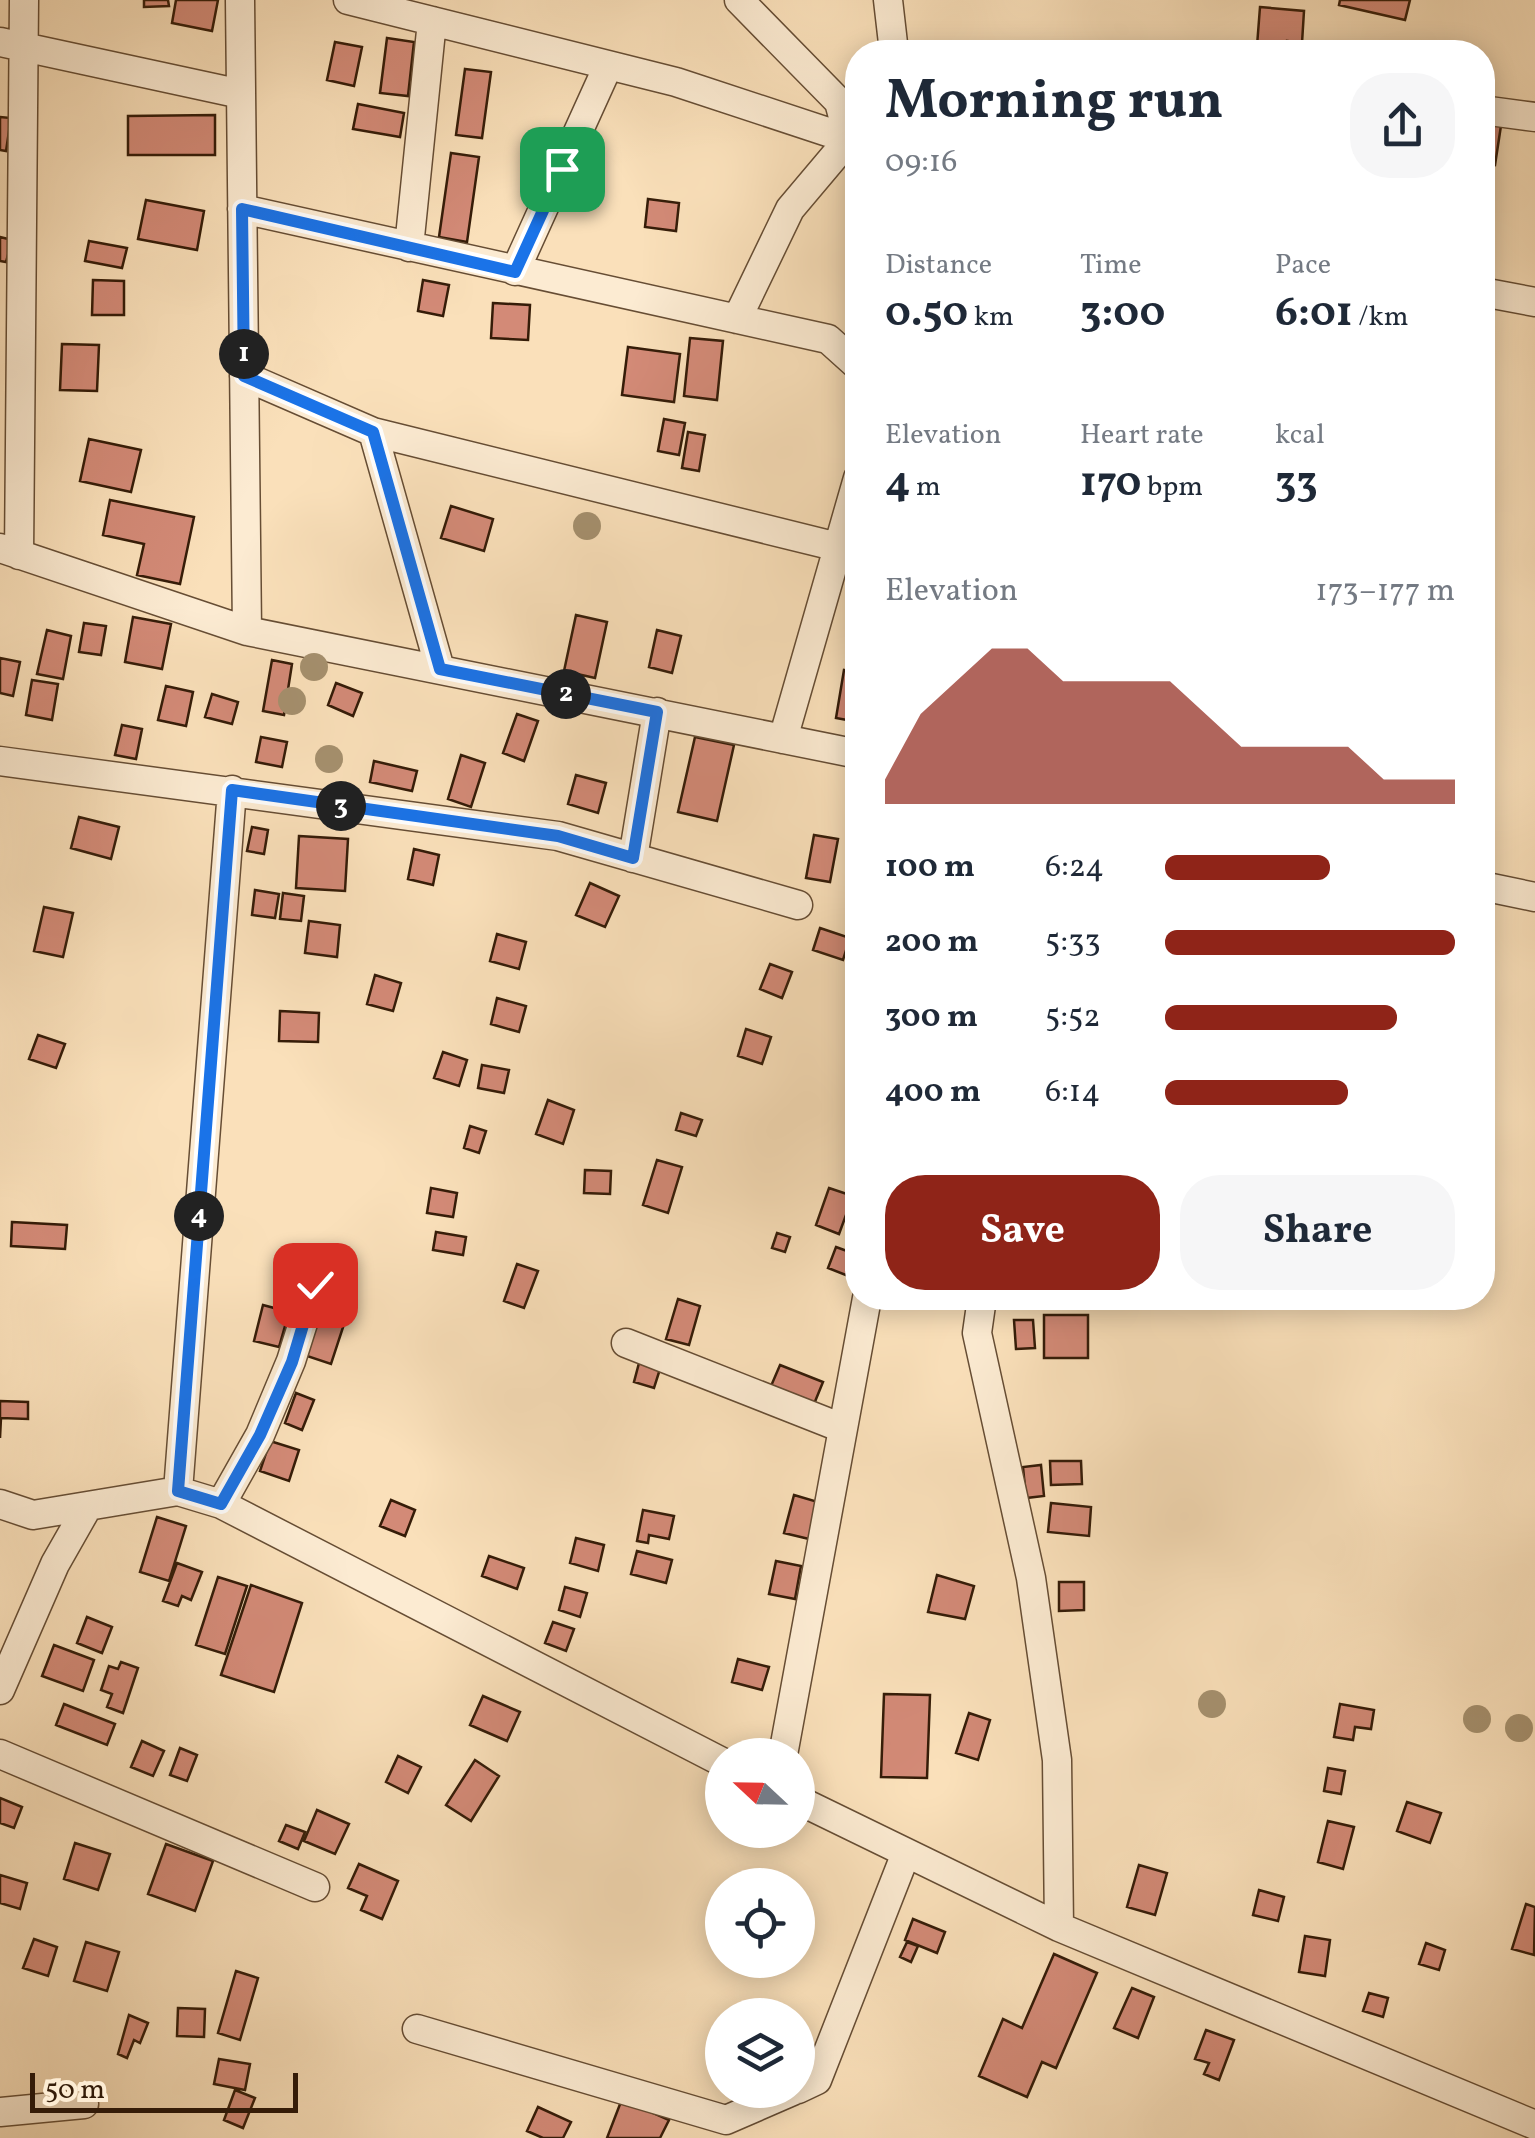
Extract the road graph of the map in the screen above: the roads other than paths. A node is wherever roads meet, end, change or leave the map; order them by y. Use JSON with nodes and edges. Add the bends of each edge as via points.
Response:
{"nodes":[{"id":1,"x":24,"y":0,"type":"edge"},
{"id":2,"x":240,"y":0,"type":"edge"},
{"id":3,"x":348,"y":0,"type":"edge"},
{"id":4,"x":739,"y":0,"type":"edge"},
{"id":5,"x":888,"y":0,"type":"edge"},
{"id":6,"x":432,"y":22,"type":"junction"},
{"id":7,"x":893,"y":40,"type":"edge"},
{"id":8,"x":12,"y":44,"type":"edge"},
{"id":9,"x":608,"y":66,"type":"junction"},
{"id":10,"x":241,"y":94,"type":"junction"},
{"id":11,"x":1495,"y":112,"type":"edge"},
{"id":12,"x":1535,"y":117,"type":"edge"},
{"id":13,"x":845,"y":118,"type":"edge"},
{"id":14,"x":845,"y":137,"type":"edge"},
{"id":15,"x":845,"y":149,"type":"edge"},
{"id":16,"x":242,"y":209,"type":"junction"},
{"id":17,"x":409,"y":248,"type":"junction"},
{"id":18,"x":515,"y":272,"type":"junction"},
{"id":19,"x":1495,"y":294,"type":"edge"},
{"id":20,"x":1535,"y":302,"type":"edge"},
{"id":21,"x":737,"y":319,"type":"junction"},
{"id":22,"x":845,"y":355,"type":"edge"},
{"id":23,"x":244,"y":376,"type":"junction"},
{"id":24,"x":373,"y":432,"type":"junction"},
{"id":25,"x":845,"y":546,"type":"edge"},
{"id":26,"x":9,"y":551,"type":"edge"},
{"id":27,"x":845,"y":556,"type":"edge"},
{"id":28,"x":247,"y":631,"type":"junction"},
{"id":29,"x":440,"y":669,"type":"junction"},
{"id":30,"x":657,"y":712,"type":"junction"},
{"id":31,"x":783,"y":739,"type":"junction"},
{"id":32,"x":845,"y":751,"type":"edge"},
{"id":33,"x":0,"y":761,"type":"edge"},
{"id":34,"x":232,"y":790,"type":"junction"},
{"id":35,"x":633,"y":858,"type":"junction"},
{"id":36,"x":1495,"y":889,"type":"edge"},
{"id":37,"x":1535,"y":897,"type":"edge"},
{"id":38,"x":798,"y":905,"type":"dead end"},
{"id":39,"x":315,"y":1285,"type":"dead end"},
{"id":40,"x":865,"y":1310,"type":"edge"},
{"id":41,"x":980,"y":1310,"type":"edge"},
{"id":42,"x":626,"y":1343,"type":"dead end"},
{"id":43,"x":842,"y":1428,"type":"junction"},
{"id":44,"x":178,"y":1491,"type":"junction"},
{"id":45,"x":0,"y":1504,"type":"edge"},
{"id":46,"x":221,"y":1504,"type":"junction"},
{"id":47,"x":88,"y":1506,"type":"junction"},
{"id":48,"x":0,"y":1690,"type":"edge"},
{"id":49,"x":786,"y":1738,"type":"edge"},
{"id":50,"x":705,"y":1753,"type":"edge"},
{"id":51,"x":0,"y":1754,"type":"edge"},
{"id":52,"x":815,"y":1808,"type":"edge"},
{"id":53,"x":906,"y":1853,"type":"junction"},
{"id":54,"x":315,"y":1888,"type":"dead end"},
{"id":55,"x":1059,"y":1927,"type":"junction"},
{"id":56,"x":417,"y":2028,"type":"dead end"},
{"id":57,"x":815,"y":2081,"type":"edge"},
{"id":58,"x":84,"y":2104,"type":"dead end"},
{"id":59,"x":754,"y":2108,"type":"edge"},
{"id":60,"x":0,"y":2112,"type":"edge"},
{"id":61,"x":1535,"y":2125,"type":"edge"}],
"edges":[{"from":1,"to":8,"type":"street"},
{"from":2,"to":10,"type":"street"},
{"from":3,"to":6,"type":"street"},
{"from":4,"to":13,"type":"street","via":[[839,102]]},
{"from":5,"to":7,"type":"street"},
{"from":6,"to":9,"type":"street"},
{"from":6,"to":17,"type":"street"},
{"from":8,"to":10,"type":"street"},
{"from":8,"to":26,"type":"street"},
{"from":9,"to":14,"type":"street"},
{"from":9,"to":18,"type":"street"},
{"from":10,"to":16,"type":"street"},
{"from":11,"to":12,"type":"street"},
{"from":15,"to":21,"type":"street","via":[[790,209]]},
{"from":16,"to":17,"type":"street"},
{"from":16,"to":23,"type":"street"},
{"from":17,"to":18,"type":"street"},
{"from":18,"to":21,"type":"street"},
{"from":19,"to":20,"type":"street"},
{"from":21,"to":22,"type":"street","via":[[828,339]]},
{"from":23,"to":24,"type":"street"},
{"from":23,"to":28,"type":"street"},
{"from":24,"to":25,"type":"street"},
{"from":24,"to":29,"type":"street"},
{"from":26,"to":28,"type":"street"},
{"from":27,"to":31,"type":"street"},
{"from":28,"to":29,"type":"street"},
{"from":29,"to":30,"type":"street"},
{"from":30,"to":31,"type":"street"},
{"from":30,"to":35,"type":"street"},
{"from":31,"to":32,"type":"street"},
{"from":33,"to":34,"type":"street"},
{"from":34,"to":35,"type":"street","via":[[558,836]]},
{"from":34,"to":44,"type":"street"},
{"from":35,"to":38,"type":"street"},
{"from":36,"to":37,"type":"street"},
{"from":39,"to":46,"type":"street","via":[[292,1362]]},
{"from":40,"to":43,"type":"street"},
{"from":41,"to":55,"type":"street","via":[[977,1332],[1031,1578],[1057,1760]]},
{"from":42,"to":43,"type":"street"},
{"from":43,"to":49,"type":"street"},
{"from":44,"to":46,"type":"street"},
{"from":44,"to":47,"type":"street"},
{"from":45,"to":47,"type":"street","via":[[33,1515]]},
{"from":46,"to":50,"type":"street"},
{"from":47,"to":48,"type":"street"},
{"from":51,"to":54,"type":"street"},
{"from":52,"to":53,"type":"street"},
{"from":53,"to":55,"type":"street"},
{"from":53,"to":57,"type":"street"},
{"from":55,"to":61,"type":"street"},
{"from":56,"to":59,"type":"street","via":[[726,2120]]},
{"from":58,"to":60,"type":"street"}]}
